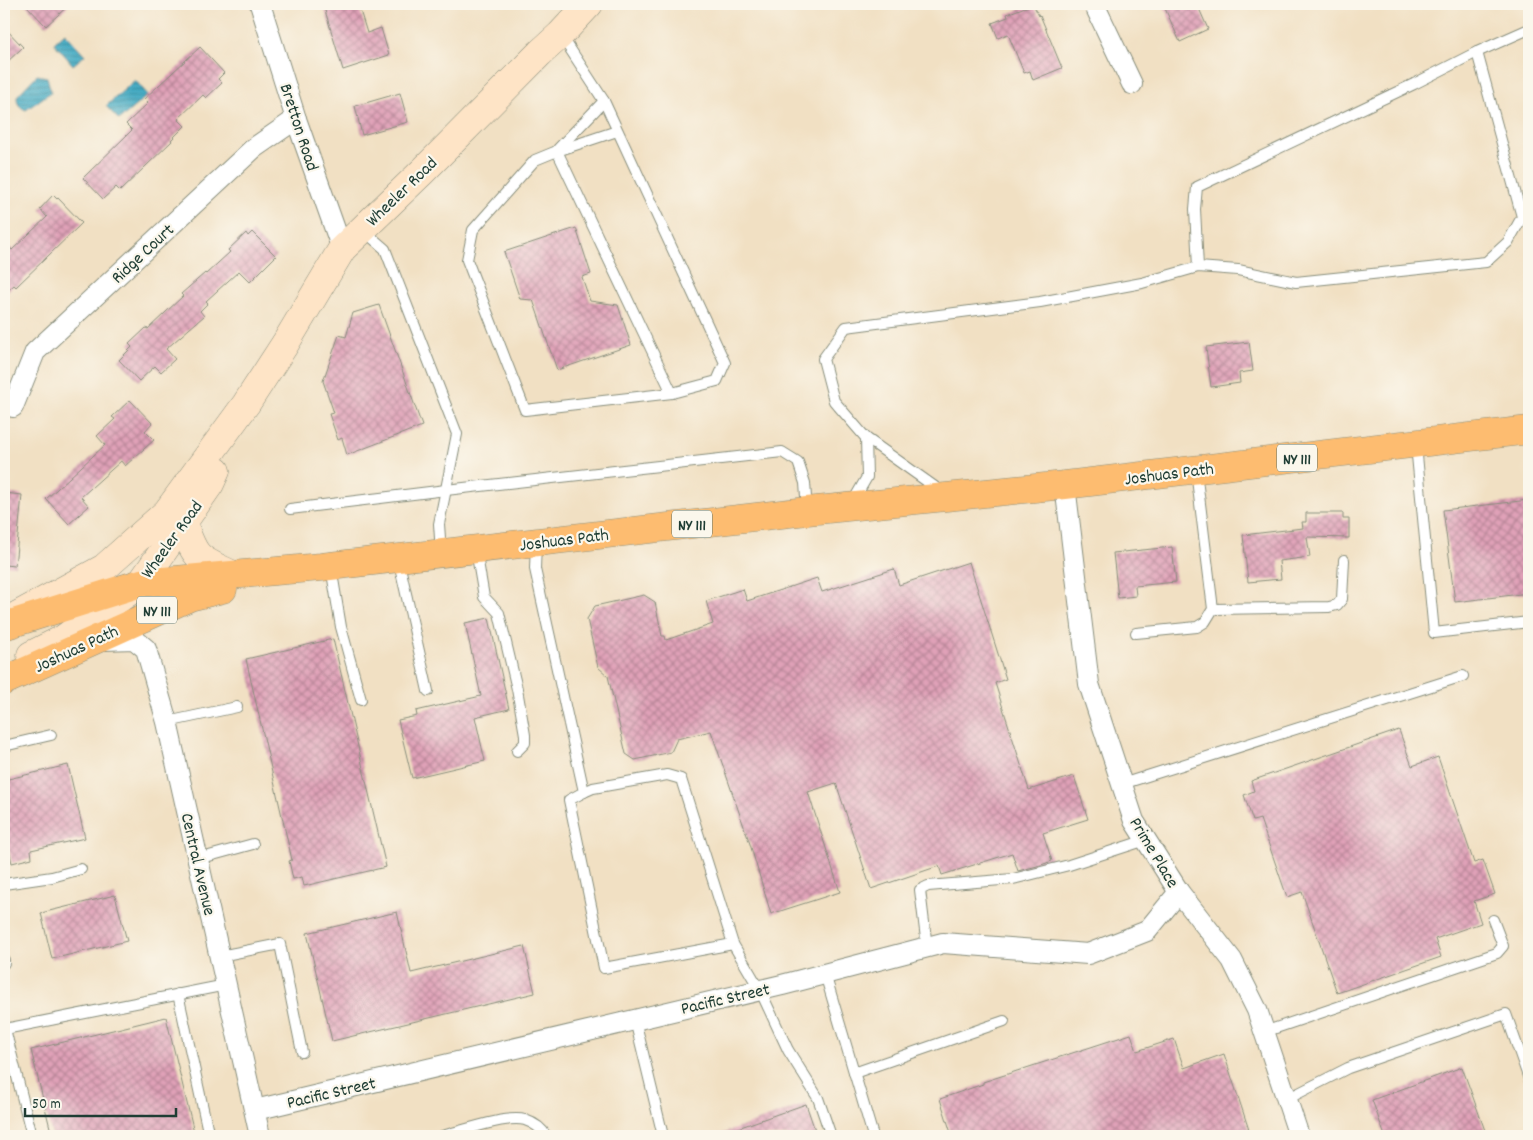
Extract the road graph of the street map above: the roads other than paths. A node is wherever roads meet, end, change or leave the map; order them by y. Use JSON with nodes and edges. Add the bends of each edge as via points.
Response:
{"nodes":[{"id":1,"x":260,"y":4,"type":"edge"},
{"id":2,"x":589,"y":4,"type":"edge"},
{"id":3,"x":1094,"y":4,"type":"edge"},
{"id":4,"x":1529,"y":29,"type":"edge"},
{"id":5,"x":560,"y":34,"type":"junction"},
{"id":6,"x":1477,"y":52,"type":"junction"},
{"id":7,"x":1132,"y":84,"type":"dead end"},
{"id":8,"x":604,"y":100,"type":"junction"},
{"id":9,"x":296,"y":119,"type":"junction"},
{"id":10,"x":617,"y":131,"type":"junction"},
{"id":11,"x":557,"y":150,"type":"junction"},
{"id":12,"x":362,"y":229,"type":"junction"},
{"id":13,"x":342,"y":249,"type":"junction"},
{"id":14,"x":1198,"y":267,"type":"junction"},
{"id":15,"x":672,"y":393,"type":"junction"},
{"id":16,"x":246,"y":404,"type":"junction"},
{"id":17,"x":13,"y":407,"type":"dead end"},
{"id":18,"x":1529,"y":430,"type":"edge"},
{"id":19,"x":866,"y":438,"type":"junction"},
{"id":20,"x":1416,"y":444,"type":"junction"},
{"id":21,"x":1196,"y":470,"type":"junction"},
{"id":22,"x":1066,"y":485,"type":"junction"},
{"id":23,"x":446,"y":490,"type":"junction"},
{"id":24,"x":949,"y":497,"type":"junction"},
{"id":25,"x":849,"y":507,"type":"junction"},
{"id":26,"x":290,"y":509,"type":"dead end"},
{"id":27,"x":807,"y":511,"type":"junction"},
{"id":28,"x":183,"y":523,"type":"junction"},
{"id":29,"x":536,"y":542,"type":"junction"},
{"id":30,"x":476,"y":549,"type":"junction"},
{"id":31,"x":441,"y":553,"type":"junction"},
{"id":32,"x":398,"y":558,"type":"junction"},
{"id":33,"x":1344,"y":560,"type":"dead end"},
{"id":34,"x":326,"y":567,"type":"junction"},
{"id":35,"x":233,"y":575,"type":"junction"},
{"id":36,"x":141,"y":583,"type":"junction"},
{"id":37,"x":1213,"y":609,"type":"junction"},
{"id":38,"x":1529,"y":622,"type":"edge"},
{"id":39,"x":4,"y":624,"type":"edge"},
{"id":40,"x":1136,"y":633,"type":"dead end"},
{"id":41,"x":93,"y":640,"type":"junction"},
{"id":42,"x":4,"y":669,"type":"edge"},
{"id":43,"x":1463,"y":676,"type":"dead end"},
{"id":44,"x":4,"y":681,"type":"edge"},
{"id":45,"x":428,"y":691,"type":"dead end"},
{"id":46,"x":361,"y":700,"type":"dead end"},
{"id":47,"x":237,"y":707,"type":"dead end"},
{"id":48,"x":167,"y":722,"type":"junction"},
{"id":49,"x":51,"y":735,"type":"dead end"},
{"id":50,"x":4,"y":746,"type":"edge"},
{"id":51,"x":517,"y":751,"type":"dead end"},
{"id":52,"x":1122,"y":784,"type":"junction"},
{"id":53,"x":584,"y":792,"type":"junction"},
{"id":54,"x":1146,"y":840,"type":"junction"},
{"id":55,"x":253,"y":844,"type":"dead end"},
{"id":56,"x":198,"y":859,"type":"junction"},
{"id":57,"x":81,"y":869,"type":"dead end"},
{"id":58,"x":4,"y":884,"type":"edge"},
{"id":59,"x":1179,"y":892,"type":"junction"},
{"id":60,"x":1493,"y":920,"type":"dead end"},
{"id":61,"x":733,"y":944,"type":"junction"},
{"id":62,"x":927,"y":947,"type":"junction"},
{"id":63,"x":220,"y":956,"type":"junction"},
{"id":64,"x":825,"y":974,"type":"junction"},
{"id":65,"x":226,"y":985,"type":"junction"},
{"id":66,"x":760,"y":990,"type":"junction"},
{"id":67,"x":178,"y":994,"type":"junction"},
{"id":68,"x":635,"y":1020,"type":"junction"},
{"id":69,"x":1004,"y":1021,"type":"dead end"},
{"id":70,"x":1264,"y":1032,"type":"junction"},
{"id":71,"x":302,"y":1052,"type":"dead end"},
{"id":72,"x":854,"y":1073,"type":"junction"},
{"id":73,"x":1529,"y":1079,"type":"edge"},
{"id":74,"x":1287,"y":1099,"type":"junction"},
{"id":75,"x":255,"y":1110,"type":"junction"},
{"id":76,"x":32,"y":1136,"type":"edge"},
{"id":77,"x":209,"y":1136,"type":"edge"},
{"id":78,"x":260,"y":1136,"type":"edge"},
{"id":79,"x":442,"y":1136,"type":"edge"},
{"id":80,"x":546,"y":1136,"type":"edge"},
{"id":81,"x":663,"y":1136,"type":"edge"},
{"id":82,"x":831,"y":1136,"type":"edge"},
{"id":83,"x":873,"y":1136,"type":"edge"},
{"id":84,"x":1299,"y":1136,"type":"edge"}],
"edges":[{"from":1,"to":9,"type":"street","name":"Bretton Road"},
{"from":2,"to":5,"type":"main road","name":"Wheeler Road"},
{"from":3,"to":7,"type":"street"},
{"from":4,"to":6,"type":"lane"},
{"from":5,"to":8,"type":"lane"},
{"from":5,"to":12,"type":"main road","name":"Wheeler Road"},
{"from":6,"to":14,"type":"lane","via":[[1197,186]]},
{"from":6,"to":14,"type":"lane","via":[[1522,217],[1508,242],[1486,262],[1296,282],[1238,270]]},
{"from":8,"to":10,"type":"lane"},
{"from":8,"to":11,"type":"lane"},
{"from":9,"to":13,"type":"street","name":"Bretton Road"},
{"from":9,"to":17,"type":"street","name":"Ridge Court","via":[[254,148],[34,352]]},
{"from":10,"to":11,"type":"lane"},
{"from":10,"to":15,"type":"lane","via":[[725,363],[717,381]]},
{"from":11,"to":15,"type":"lane"},
{"from":11,"to":15,"type":"lane","via":[[535,160],[473,230],[467,260],[524,410]]},
{"from":12,"to":13,"type":"main road","name":"Wheeler Road"},
{"from":12,"to":23,"type":"lane","via":[[385,249],[458,434]]},
{"from":13,"to":16,"type":"main road","name":"Wheeler Road"},
{"from":14,"to":19,"type":"lane","via":[[1142,283],[1040,302],[846,327],[824,359],[834,401]]},
{"from":16,"to":28,"type":"main road","name":"Wheeler Road","via":[[210,484]]},
{"from":16,"to":39,"type":"main road","name":"Wheeler Road","via":[[167,512],[104,568]]},
{"from":18,"to":20,"type":"main road","name":"Joshuas Path","number":"NY 111"},
{"from":19,"to":24,"type":"lane"},
{"from":19,"to":25,"type":"lane","via":[[867,477]]},
{"from":20,"to":21,"type":"main road","name":"Joshuas Path","number":"NY 111"},
{"from":20,"to":38,"type":"lane","via":[[1434,633]]},
{"from":21,"to":22,"type":"main road","name":"Joshuas Path","number":"NY 111"},
{"from":21,"to":37,"type":"lane"},
{"from":22,"to":24,"type":"main road","name":"Joshuas Path","number":"NY 111"},
{"from":22,"to":52,"type":"street","name":"Prime Place","via":[[1089,684]]},
{"from":23,"to":26,"type":"lane"},
{"from":23,"to":27,"type":"lane","via":[[782,452],[798,462],[805,483]]},
{"from":23,"to":31,"type":"lane","via":[[439,524]]},
{"from":24,"to":25,"type":"main road","name":"Joshuas Path","number":"NY 111"},
{"from":25,"to":27,"type":"main road","name":"Joshuas Path","number":"NY 111"},
{"from":27,"to":29,"type":"main road","name":"Joshuas Path","number":"NY 111"},
{"from":28,"to":35,"type":"main road","via":[[198,556]]},
{"from":28,"to":36,"type":"main road","name":"Wheeler Road"},
{"from":29,"to":30,"type":"main road","name":"Joshuas Path","number":"NY 111"},
{"from":29,"to":53,"type":"lane","via":[[534,569]]},
{"from":30,"to":31,"type":"main road","name":"Joshuas Path","number":"NY 111"},
{"from":30,"to":51,"type":"lane","via":[[484,597],[499,613],[517,689],[525,735],[525,743]]},
{"from":31,"to":32,"type":"main road","name":"Joshuas Path","number":"NY 111"},
{"from":32,"to":34,"type":"main road","name":"Joshuas Path","number":"NY 111"},
{"from":32,"to":45,"type":"lane"},
{"from":33,"to":37,"type":"lane","via":[[1342,599],[1329,607]]},
{"from":34,"to":35,"type":"main road","name":"Joshuas Path","number":"NY 111"},
{"from":34,"to":41,"type":"main road","name":"Joshuas Path","number":"NY 111","via":[[190,597]]},
{"from":34,"to":46,"type":"lane"},
{"from":35,"to":36,"type":"main road","name":"Joshuas Path","number":"NY 111"},
{"from":36,"to":39,"type":"main road","name":"Joshuas Path","number":"NY 111"},
{"from":36,"to":42,"type":"main road","name":"Wheeler Road","via":[[63,639]]},
{"from":37,"to":40,"type":"lane","via":[[1205,622],[1197,627]]},
{"from":41,"to":44,"type":"main road","name":"Joshuas Path","number":"NY 111"},
{"from":41,"to":48,"type":"street","name":"Central Avenue","via":[[134,639],[146,649]]},
{"from":43,"to":52,"type":"lane"},
{"from":47,"to":48,"type":"lane"},
{"from":48,"to":56,"type":"street","name":"Central Avenue"},
{"from":49,"to":50,"type":"lane"},
{"from":52,"to":54,"type":"street","name":"Prime Place","via":[[1134,821]]},
{"from":53,"to":61,"type":"lane","via":[[668,775],[681,779]]},
{"from":53,"to":61,"type":"lane","via":[[569,800],[604,968]]},
{"from":54,"to":59,"type":"street","name":"Prime Place"},
{"from":54,"to":62,"type":"lane","via":[[1013,879],[928,886],[920,890]]},
{"from":55,"to":56,"type":"lane"},
{"from":56,"to":63,"type":"street","name":"Central Avenue"},
{"from":57,"to":58,"type":"lane"},
{"from":59,"to":62,"type":"street","name":"Pacific Street","via":[[1147,931],[1088,954],[943,943]]},
{"from":59,"to":70,"type":"street","name":"Prime Place","via":[[1232,960],[1257,1010]]},
{"from":60,"to":70,"type":"lane","via":[[1502,946],[1497,953]]},
{"from":61,"to":66,"type":"lane"},
{"from":62,"to":64,"type":"street","name":"Pacific Street"},
{"from":63,"to":65,"type":"street","name":"Central Avenue"},
{"from":63,"to":71,"type":"lane","via":[[280,944]]},
{"from":64,"to":66,"type":"street","name":"Pacific Street"},
{"from":64,"to":72,"type":"lane"},
{"from":65,"to":67,"type":"lane"},
{"from":65,"to":75,"type":"street","name":"Central Avenue"},
{"from":66,"to":68,"type":"street","name":"Pacific Street"},
{"from":66,"to":82,"type":"lane","via":[[788,1050],[818,1098]]},
{"from":67,"to":76,"type":"lane","via":[[5,1029]]},
{"from":67,"to":77,"type":"lane"},
{"from":68,"to":75,"type":"street","name":"Pacific Street"},
{"from":68,"to":81,"type":"lane"},
{"from":69,"to":72,"type":"lane"},
{"from":70,"to":74,"type":"street","name":"Prime Place"},
{"from":72,"to":83,"type":"lane"},
{"from":73,"to":74,"type":"lane","via":[[1506,1014],[1348,1068]]},
{"from":74,"to":84,"type":"street","name":"Prime Place"},
{"from":75,"to":78,"type":"street","name":"Central Avenue"},
{"from":79,"to":80,"type":"lane","via":[[508,1119],[525,1120],[541,1128]]}]}
